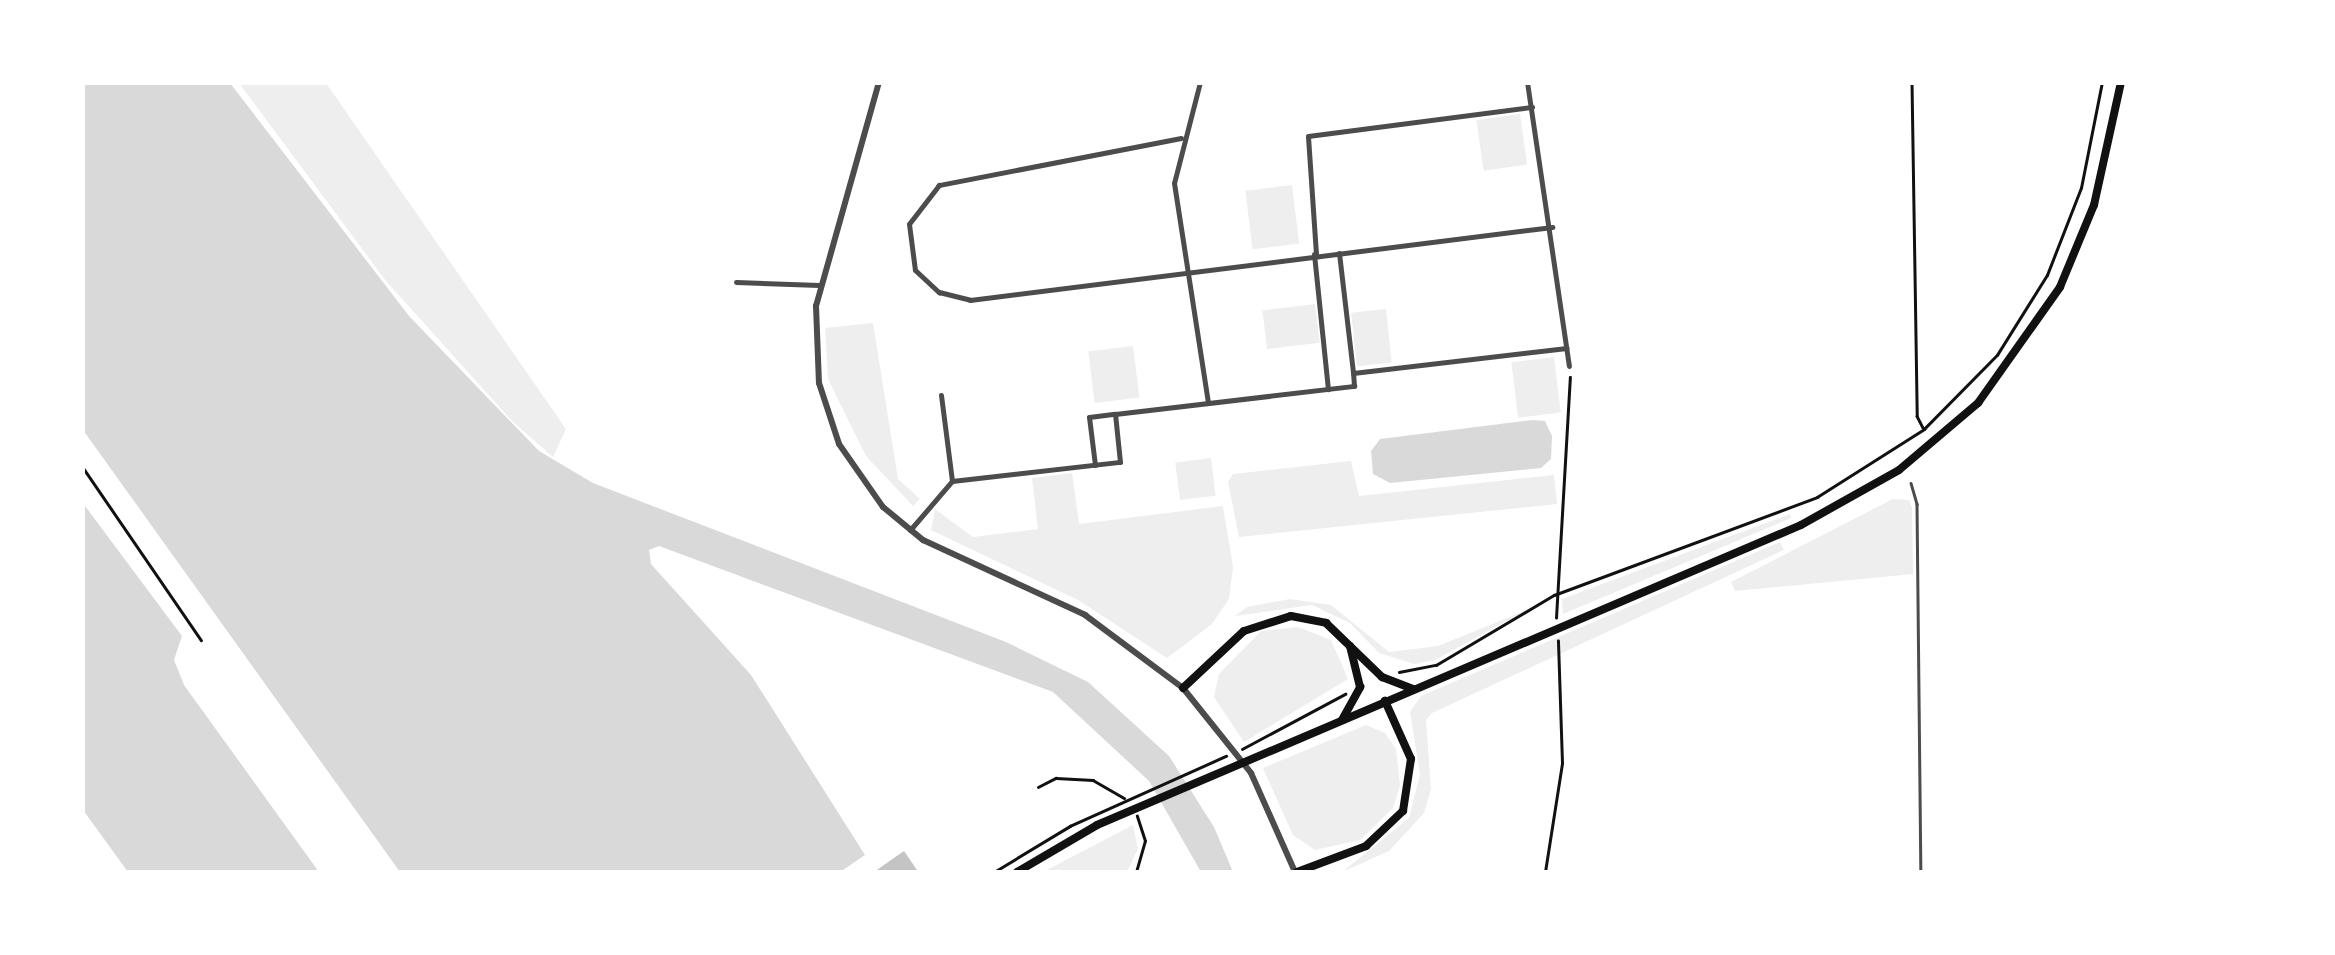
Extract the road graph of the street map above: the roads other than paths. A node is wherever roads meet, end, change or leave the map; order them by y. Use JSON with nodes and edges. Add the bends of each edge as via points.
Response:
{"nodes":[{"id":1,"x":879,"y":82,"type":"edge"},
{"id":2,"x":1200,"y":82,"type":"edge"},
{"id":3,"x":1527,"y":82,"type":"edge"},
{"id":4,"x":2121,"y":82,"type":"edge"},
{"id":5,"x":1532,"y":108,"type":"junction"},
{"id":6,"x":1181,"y":138,"type":"junction"},
{"id":7,"x":1552,"y":227,"type":"junction"},
{"id":8,"x":1339,"y":253,"type":"junction"},
{"id":9,"x":1315,"y":254,"type":"junction"},
{"id":10,"x":1188,"y":271,"type":"junction"},
{"id":11,"x":736,"y":282,"type":"dead end"},
{"id":12,"x":819,"y":284,"type":"junction"},
{"id":13,"x":1567,"y":348,"type":"junction"},
{"id":14,"x":1569,"y":366,"type":"dead end"},
{"id":15,"x":1352,"y":373,"type":"junction"},
{"id":16,"x":1328,"y":389,"type":"junction"},
{"id":17,"x":941,"y":395,"type":"dead end"},
{"id":18,"x":1208,"y":402,"type":"junction"},
{"id":19,"x":1115,"y":414,"type":"junction"},
{"id":20,"x":1096,"y":465,"type":"junction"},
{"id":21,"x":952,"y":481,"type":"junction"},
{"id":22,"x":1911,"y":483,"type":"dead end"},
{"id":23,"x":910,"y":530,"type":"junction"},
{"id":24,"x":1350,"y":646,"type":"junction"},
{"id":25,"x":1184,"y":688,"type":"junction"},
{"id":26,"x":1414,"y":689,"type":"junction"},
{"id":27,"x":1385,"y":702,"type":"junction"},
{"id":28,"x":1341,"y":720,"type":"junction"},
{"id":29,"x":1016,"y":872,"type":"edge"},
{"id":30,"x":1296,"y":872,"type":"edge"},
{"id":31,"x":1921,"y":872,"type":"edge"}],
"edges":[{"from":1,"to":12,"type":"street"},
{"from":2,"to":6,"type":"street"},
{"from":3,"to":5,"type":"street"},
{"from":4,"to":26,"type":"main road","via":[[2106,163],[2078,248],[2037,327],[1978,403],[1899,470],[1847,502]]},
{"from":5,"to":7,"type":"street"},
{"from":5,"to":9,"type":"street","via":[[1308,136]]},
{"from":6,"to":10,"type":"street","via":[[1174,183]]},
{"from":6,"to":10,"type":"street","via":[[939,185],[916,209],[907,240],[925,282],[970,300]]},
{"from":7,"to":8,"type":"street"},
{"from":7,"to":13,"type":"street"},
{"from":8,"to":9,"type":"street"},
{"from":8,"to":15,"type":"street"},
{"from":9,"to":10,"type":"street"},
{"from":9,"to":16,"type":"street"},
{"from":10,"to":18,"type":"street"},
{"from":11,"to":12,"type":"street"},
{"from":12,"to":23,"type":"street","via":[[816,356],[830,423],[867,489]]},
{"from":13,"to":14,"type":"street"},
{"from":13,"to":15,"type":"street"},
{"from":15,"to":16,"type":"street","via":[[1354,386]]},
{"from":16,"to":18,"type":"street"},
{"from":17,"to":21,"type":"street"},
{"from":18,"to":19,"type":"street"},
{"from":19,"to":20,"type":"street","via":[[1120,462]]},
{"from":19,"to":20,"type":"street","via":[[1090,417]]},
{"from":20,"to":21,"type":"street"},
{"from":21,"to":23,"type":"street"},
{"from":22,"to":31,"type":"lane","via":[[1917,504]]},
{"from":23,"to":25,"type":"street","via":[[965,564],[1085,615]]},
{"from":24,"to":25,"type":"main road","via":[[1326,623],[1275,617],[1244,631]]},
{"from":24,"to":26,"type":"main road","via":[[1382,678]]},
{"from":24,"to":28,"type":"main road","via":[[1360,687]]},
{"from":25,"to":30,"type":"street","via":[[1251,773]]},
{"from":26,"to":27,"type":"main road"},
{"from":27,"to":28,"type":"main road"},
{"from":27,"to":30,"type":"main road","via":[[1412,758],[1403,811],[1366,846]]},
{"from":28,"to":29,"type":"main road","via":[[1122,814]]}]}
